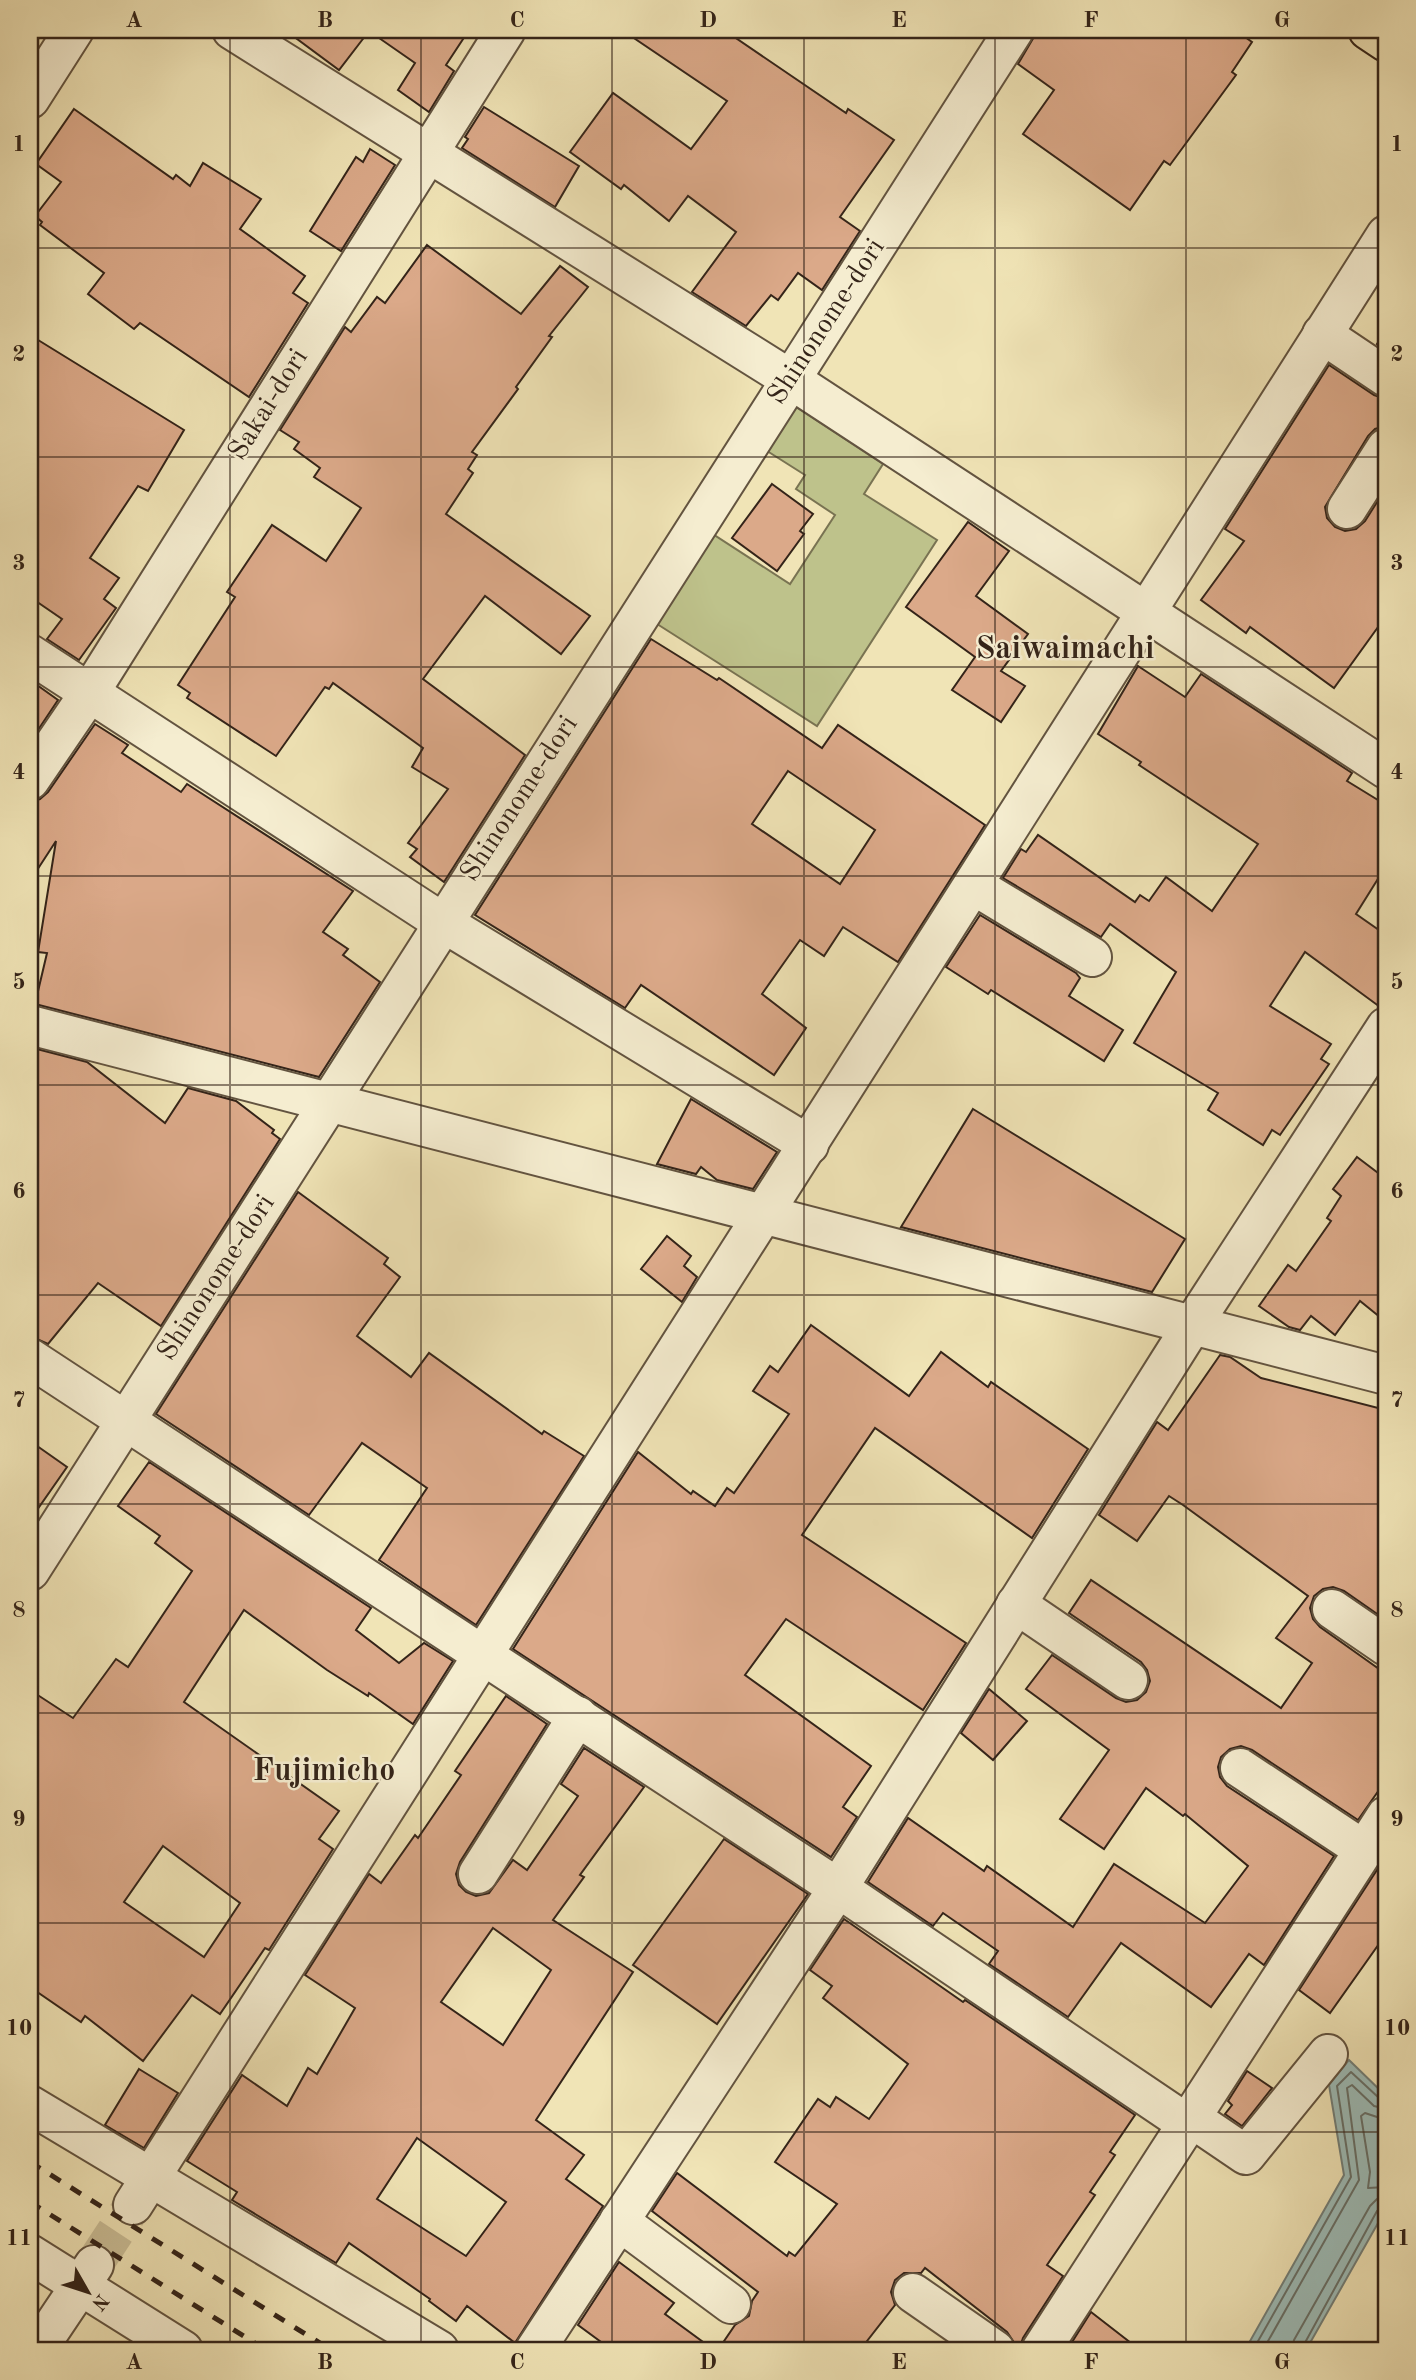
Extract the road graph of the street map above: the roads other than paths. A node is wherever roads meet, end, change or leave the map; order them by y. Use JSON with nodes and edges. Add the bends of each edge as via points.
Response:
{"nodes":[{"id":1,"x":74,"y":30,"type":"edge"},
{"id":2,"x":232,"y":30,"type":"edge"},
{"id":3,"x":506,"y":30,"type":"edge"},
{"id":4,"x":1014,"y":30,"type":"edge"},
{"id":5,"x":1368,"y":30,"type":"edge"},
{"id":6,"x":1386,"y":42,"type":"edge"},
{"id":7,"x":30,"y":99,"type":"edge"},
{"id":8,"x":426,"y":154,"type":"junction"},
{"id":9,"x":1386,"y":235,"type":"edge"},
{"id":10,"x":1322,"y":334,"type":"junction"},
{"id":11,"x":1386,"y":377,"type":"edge"},
{"id":12,"x":790,"y":379,"type":"junction"},
{"id":13,"x":1386,"y":448,"type":"edge"},
{"id":14,"x":1347,"y":509,"type":"dead end"},
{"id":15,"x":1145,"y":613,"type":"junction"},
{"id":16,"x":30,"y":654,"type":"edge"},
{"id":17,"x":90,"y":692,"type":"junction"},
{"id":18,"x":1386,"y":769,"type":"edge"},
{"id":19,"x":30,"y":780,"type":"edge"},
{"id":20,"x":973,"y":885,"type":"junction"},
{"id":21,"x":442,"y":922,"type":"junction"},
{"id":22,"x":1091,"y":957,"type":"dead end"},
{"id":23,"x":30,"y":1024,"type":"edge"},
{"id":24,"x":1386,"y":1027,"type":"edge"},
{"id":25,"x":330,"y":1104,"type":"junction"},
{"id":26,"x":809,"y":1145,"type":"junction"},
{"id":27,"x":765,"y":1213,"type":"junction"},
{"id":28,"x":1194,"y":1324,"type":"junction"},
{"id":29,"x":30,"y":1358,"type":"edge"},
{"id":30,"x":1386,"y":1375,"type":"edge"},
{"id":31,"x":125,"y":1422,"type":"junction"},
{"id":32,"x":30,"y":1571,"type":"edge"},
{"id":33,"x":1016,"y":1604,"type":"junction"},
{"id":34,"x":1332,"y":1609,"type":"dead end"},
{"id":35,"x":1386,"y":1646,"type":"edge"},
{"id":36,"x":482,"y":1653,"type":"junction"},
{"id":37,"x":1128,"y":1680,"type":"dead end"},
{"id":38,"x":578,"y":1716,"type":"junction"},
{"id":39,"x":1240,"y":1768,"type":"dead end"},
{"id":40,"x":1386,"y":1816,"type":"edge"},
{"id":41,"x":1364,"y":1850,"type":"junction"},
{"id":42,"x":478,"y":1874,"type":"dead end"},
{"id":43,"x":838,"y":1888,"type":"junction"},
{"id":44,"x":1328,"y":2054,"type":"dead end"},
{"id":45,"x":30,"y":2105,"type":"edge"},
{"id":46,"x":1188,"y":2120,"type":"junction"},
{"id":47,"x":142,"y":2192,"type":"junction"},
{"id":48,"x":619,"y":2221,"type":"junction"},
{"id":49,"x":30,"y":2254,"type":"edge"},
{"id":50,"x":87,"y":2274,"type":"junction"},
{"id":51,"x":913,"y":2293,"type":"dead end"},
{"id":52,"x":731,"y":2304,"type":"dead end"},
{"id":53,"x":37,"y":2350,"type":"edge"},
{"id":54,"x":183,"y":2350,"type":"edge"},
{"id":55,"x":439,"y":2350,"type":"edge"},
{"id":56,"x":535,"y":2350,"type":"edge"},
{"id":57,"x":995,"y":2350,"type":"edge"},
{"id":58,"x":1041,"y":2350,"type":"edge"}],
"edges":[{"from":1,"to":7,"type":"street"},
{"from":2,"to":8,"type":"street"},
{"from":3,"to":8,"type":"street","name":"Sakai-dori"},
{"from":4,"to":12,"type":"street","name":"Shinonome-dori"},
{"from":5,"to":6,"type":"main road"},
{"from":8,"to":12,"type":"street"},
{"from":8,"to":17,"type":"street","name":"Sakai-dori"},
{"from":9,"to":10,"type":"street"},
{"from":10,"to":11,"type":"street"},
{"from":10,"to":15,"type":"street"},
{"from":12,"to":15,"type":"street"},
{"from":12,"to":21,"type":"street","name":"Shinonome-dori"},
{"from":13,"to":14,"type":"street"},
{"from":15,"to":18,"type":"street"},
{"from":15,"to":20,"type":"street"},
{"from":16,"to":17,"type":"street"},
{"from":17,"to":19,"type":"street","name":"Sakai-dori"},
{"from":17,"to":21,"type":"street"},
{"from":20,"to":22,"type":"street"},
{"from":20,"to":26,"type":"street"},
{"from":21,"to":25,"type":"street","name":"Shinonome-dori"},
{"from":21,"to":26,"type":"street"},
{"from":23,"to":25,"type":"street"},
{"from":24,"to":28,"type":"street"},
{"from":25,"to":27,"type":"street"},
{"from":25,"to":31,"type":"street","name":"Shinonome-dori"},
{"from":26,"to":27,"type":"street"},
{"from":27,"to":28,"type":"street"},
{"from":27,"to":36,"type":"street"},
{"from":28,"to":30,"type":"street"},
{"from":28,"to":33,"type":"street"},
{"from":29,"to":31,"type":"street"},
{"from":31,"to":32,"type":"street","name":"Shinonome-dori"},
{"from":31,"to":36,"type":"street"},
{"from":33,"to":37,"type":"street"},
{"from":33,"to":43,"type":"street"},
{"from":34,"to":35,"type":"street"},
{"from":36,"to":38,"type":"street"},
{"from":36,"to":47,"type":"street"},
{"from":38,"to":42,"type":"street"},
{"from":38,"to":43,"type":"street"},
{"from":39,"to":41,"type":"street"},
{"from":40,"to":41,"type":"street"},
{"from":41,"to":46,"type":"street"},
{"from":43,"to":46,"type":"street"},
{"from":43,"to":48,"type":"street"},
{"from":44,"to":46,"type":"street","via":[[1246,2155]]},
{"from":45,"to":47,"type":"street"},
{"from":46,"to":58,"type":"street"},
{"from":47,"to":55,"type":"street"},
{"from":48,"to":52,"type":"street"},
{"from":48,"to":56,"type":"street"},
{"from":49,"to":50,"type":"street"},
{"from":50,"to":53,"type":"street"},
{"from":50,"to":54,"type":"street"},
{"from":51,"to":57,"type":"street"}]}
